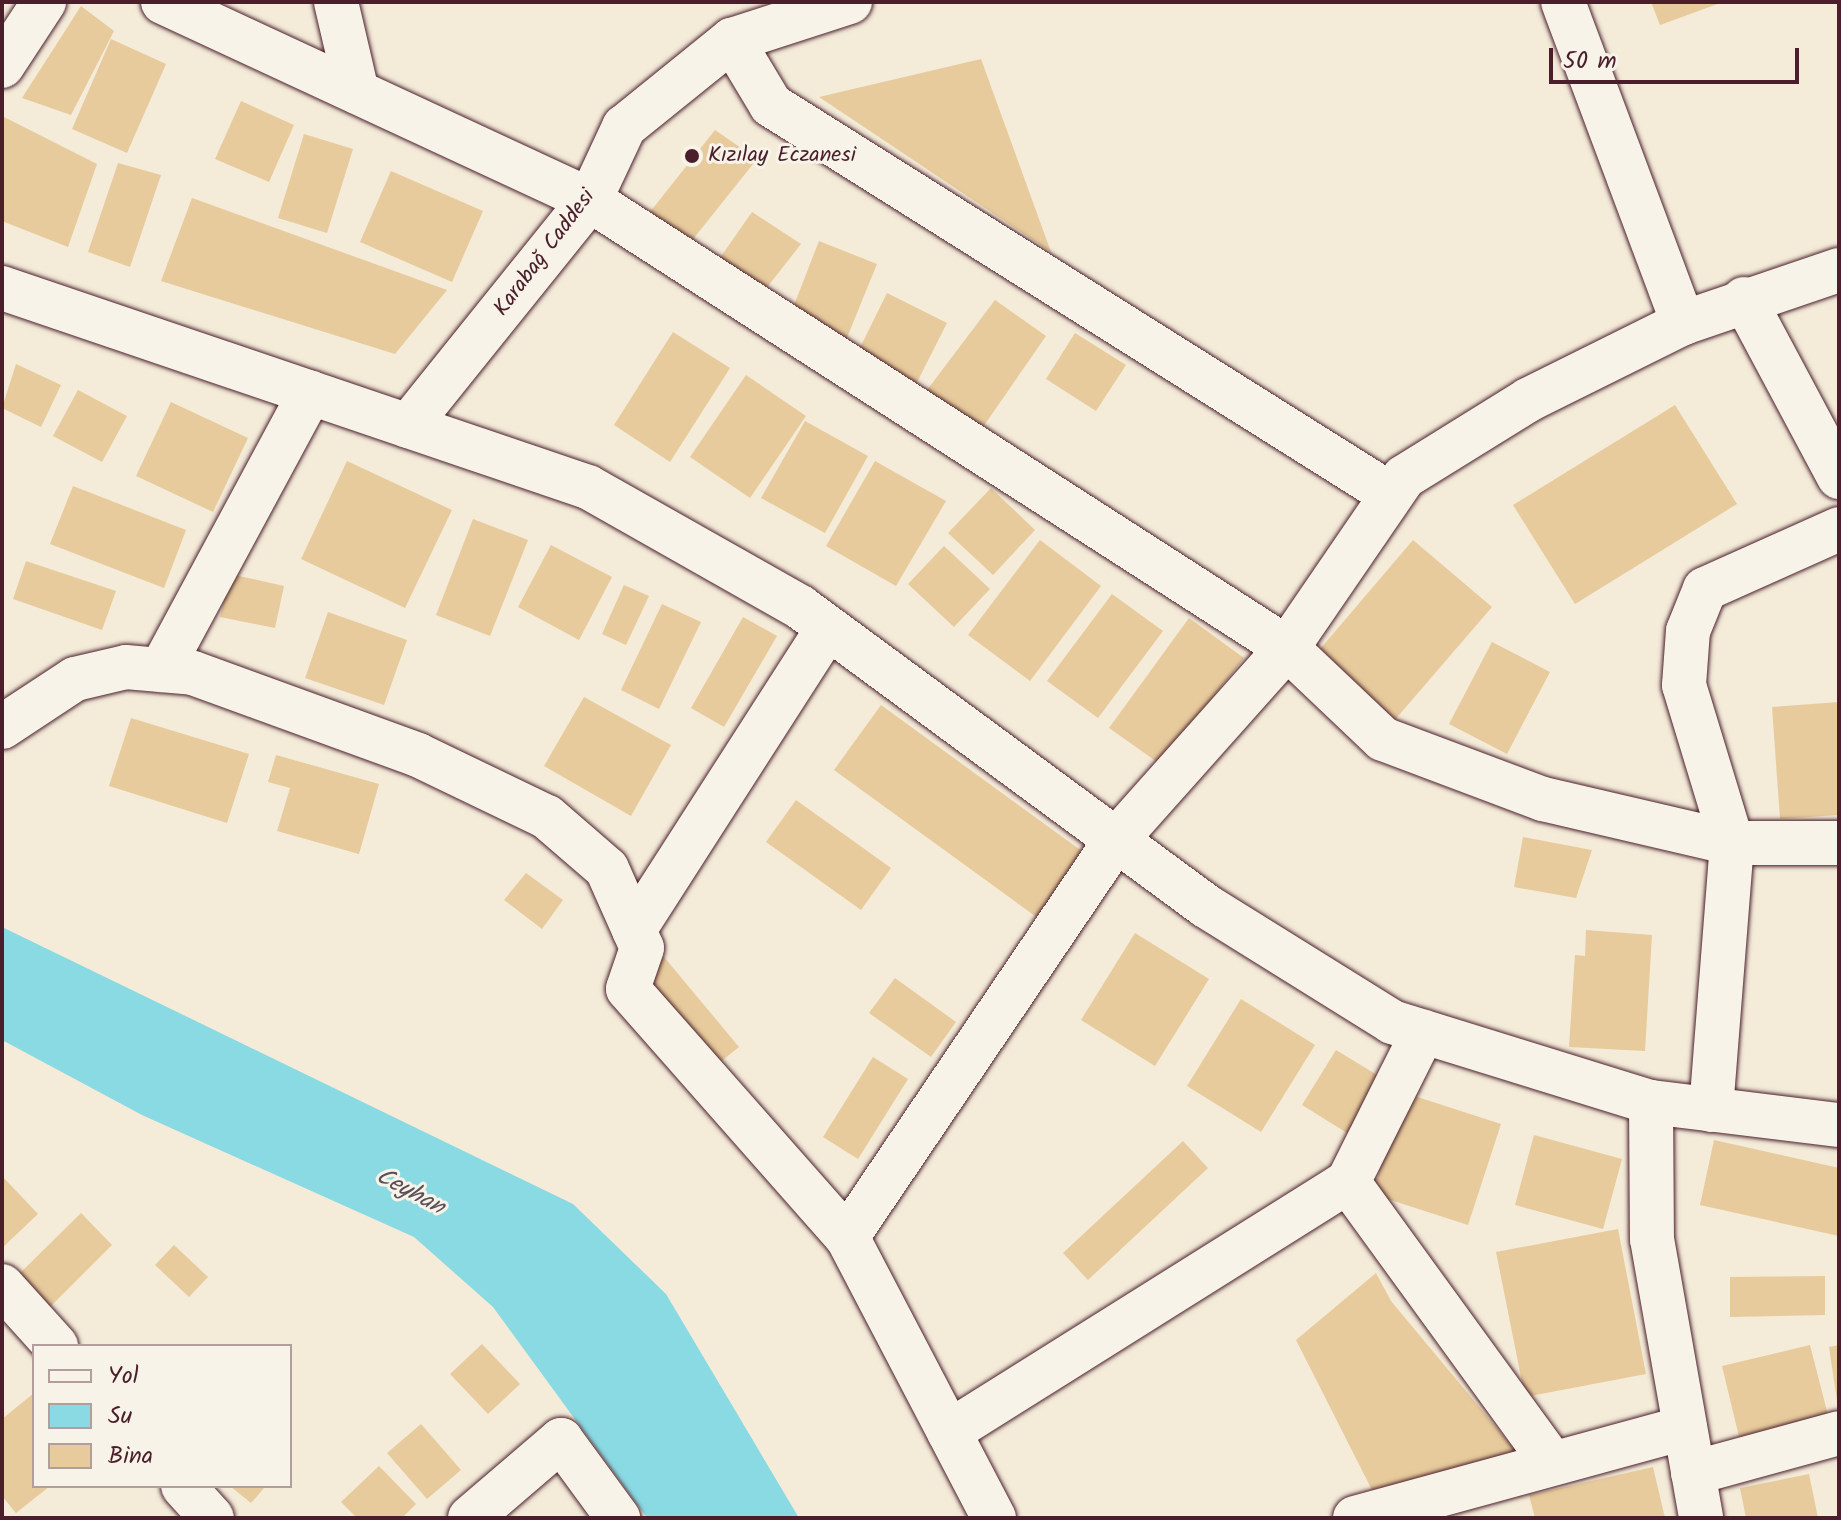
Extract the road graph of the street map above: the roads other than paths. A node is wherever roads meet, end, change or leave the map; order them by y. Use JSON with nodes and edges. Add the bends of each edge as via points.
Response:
{"nodes":[{"id":1,"x":44,"y":2,"type":"edge"},
{"id":2,"x":163,"y":2,"type":"edge"},
{"id":3,"x":336,"y":2,"type":"edge"},
{"id":4,"x":850,"y":2,"type":"edge"},
{"id":5,"x":1563,"y":2,"type":"edge"},
{"id":6,"x":732,"y":40,"type":"junction"},
{"id":7,"x":2,"y":66,"type":"edge"},
{"id":8,"x":357,"y":92,"type":"junction"},
{"id":9,"x":590,"y":200,"type":"junction"},
{"id":10,"x":1839,"y":270,"type":"edge"},
{"id":11,"x":2,"y":288,"type":"edge"},
{"id":12,"x":1744,"y":299,"type":"junction"},
{"id":13,"x":1683,"y":323,"type":"junction"},
{"id":14,"x":310,"y":393,"type":"junction"},
{"id":15,"x":408,"y":426,"type":"junction"},
{"id":16,"x":1839,"y":477,"type":"edge"},
{"id":17,"x":1390,"y":494,"type":"junction"},
{"id":18,"x":1839,"y":529,"type":"edge"},
{"id":19,"x":828,"y":628,"type":"junction"},
{"id":20,"x":1287,"y":648,"type":"junction"},
{"id":21,"x":161,"y":670,"type":"junction"},
{"id":22,"x":2,"y":727,"type":"edge"},
{"id":23,"x":1116,"y":840,"type":"junction"},
{"id":24,"x":1732,"y":843,"type":"junction"},
{"id":25,"x":1839,"y":843,"type":"edge"},
{"id":26,"x":634,"y":930,"type":"junction"},
{"id":27,"x":1423,"y":1032,"type":"junction"},
{"id":28,"x":1651,"y":1102,"type":"junction"},
{"id":29,"x":1711,"y":1110,"type":"junction"},
{"id":30,"x":1839,"y":1125,"type":"edge"},
{"id":31,"x":1348,"y":1182,"type":"junction"},
{"id":32,"x":847,"y":1237,"type":"junction"},
{"id":33,"x":2,"y":1286,"type":"edge"},
{"id":34,"x":54,"y":1344,"type":"edge"},
{"id":35,"x":1685,"y":1428,"type":"junction"},
{"id":36,"x":949,"y":1432,"type":"junction"},
{"id":37,"x":1839,"y":1433,"type":"edge"},
{"id":38,"x":1550,"y":1460,"type":"junction"},
{"id":39,"x":1693,"y":1473,"type":"junction"},
{"id":40,"x":185,"y":1488,"type":"edge"},
{"id":41,"x":212,"y":1518,"type":"edge"},
{"id":42,"x":470,"y":1518,"type":"edge"},
{"id":43,"x":618,"y":1518,"type":"edge"},
{"id":44,"x":994,"y":1518,"type":"edge"},
{"id":45,"x":1355,"y":1518,"type":"edge"},
{"id":46,"x":1701,"y":1518,"type":"edge"}],
"edges":[{"from":1,"to":7,"type":"street"},
{"from":2,"to":8,"type":"street"},
{"from":3,"to":8,"type":"street"},
{"from":4,"to":6,"type":"street","name":"Karabağ Caddesi"},
{"from":5,"to":13,"type":"street"},
{"from":6,"to":9,"type":"street","name":"Karabağ Caddesi","via":[[624,127]]},
{"from":6,"to":17,"type":"street","via":[[771,105]]},
{"from":8,"to":9,"type":"street"},
{"from":9,"to":15,"type":"street","name":"Karabağ Caddesi"},
{"from":9,"to":20,"type":"street"},
{"from":10,"to":12,"type":"street"},
{"from":11,"to":14,"type":"street"},
{"from":12,"to":13,"type":"street"},
{"from":12,"to":16,"type":"street"},
{"from":13,"to":17,"type":"street","via":[[1528,400],[1404,477]]},
{"from":14,"to":15,"type":"street"},
{"from":14,"to":21,"type":"street"},
{"from":15,"to":19,"type":"street","via":[[588,487]]},
{"from":17,"to":20,"type":"street"},
{"from":18,"to":24,"type":"street","via":[[1705,589],[1695,609],[1684,685]]},
{"from":19,"to":23,"type":"street"},
{"from":19,"to":26,"type":"street"},
{"from":20,"to":23,"type":"street"},
{"from":20,"to":24,"type":"street","via":[[1383,739],[1543,799]]},
{"from":21,"to":22,"type":"street","via":[[126,667],[75,679]]},
{"from":21,"to":26,"type":"street","via":[[193,673],[418,755],[547,817],[607,869]]},
{"from":23,"to":27,"type":"street","via":[[1219,914],[1392,1022]]},
{"from":23,"to":32,"type":"street"},
{"from":24,"to":25,"type":"street"},
{"from":24,"to":29,"type":"street"},
{"from":26,"to":32,"type":"street","via":[[642,948],[628,989]]},
{"from":27,"to":28,"type":"street"},
{"from":27,"to":31,"type":"street"},
{"from":28,"to":29,"type":"street"},
{"from":28,"to":35,"type":"street","via":[[1652,1239]]},
{"from":29,"to":30,"type":"street"},
{"from":31,"to":36,"type":"street"},
{"from":31,"to":38,"type":"street"},
{"from":32,"to":36,"type":"street"},
{"from":33,"to":34,"type":"street"},
{"from":35,"to":38,"type":"street"},
{"from":35,"to":39,"type":"street"},
{"from":36,"to":44,"type":"street"},
{"from":37,"to":39,"type":"street"},
{"from":38,"to":45,"type":"street"},
{"from":39,"to":46,"type":"street"},
{"from":40,"to":41,"type":"street"},
{"from":42,"to":43,"type":"street","via":[[561,1440]]}]}
